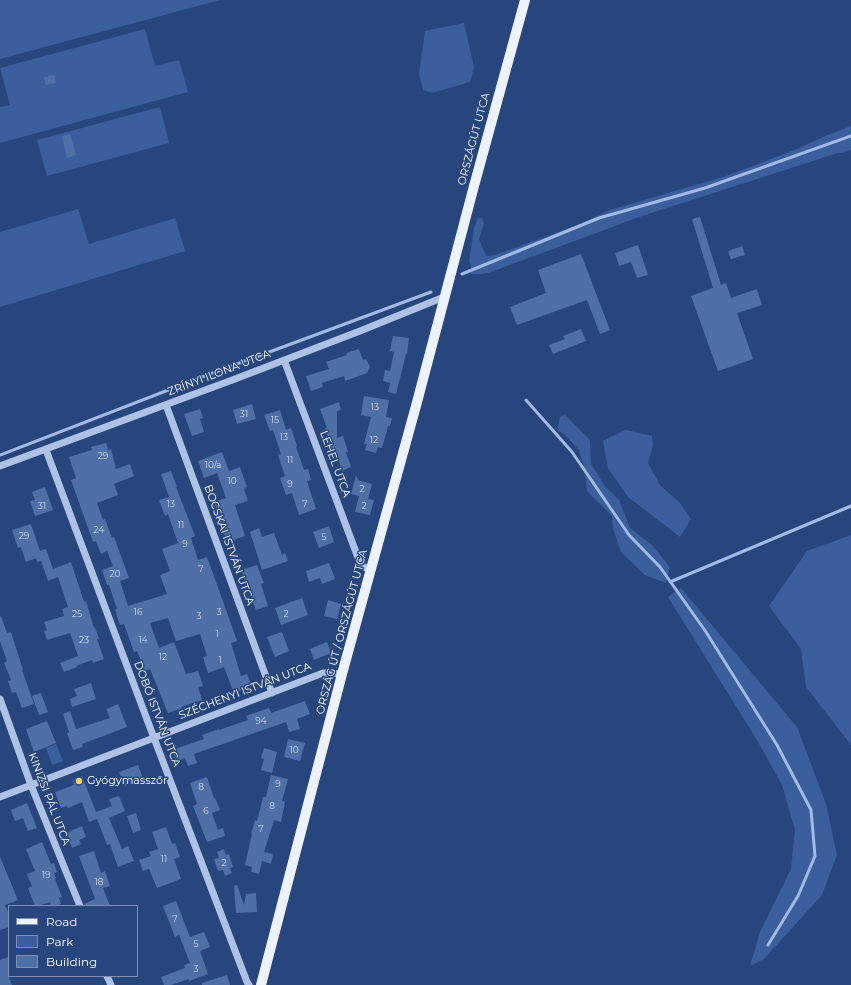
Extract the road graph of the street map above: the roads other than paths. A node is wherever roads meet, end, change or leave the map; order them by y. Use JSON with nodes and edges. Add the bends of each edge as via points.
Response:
{"nodes":[{"id":1,"x":525,"y":0,"type":"edge"},
{"id":2,"x":448,"y":286,"type":"joint"},
{"id":3,"x":444,"y":297,"type":"junction"},
{"id":4,"x":284,"y":360,"type":"junction"},
{"id":5,"x":166,"y":405,"type":"junction"},
{"id":6,"x":46,"y":450,"type":"junction"},
{"id":7,"x":0,"y":466,"type":"edge"},
{"id":8,"x":371,"y":570,"type":"junction"},
{"id":9,"x":342,"y":674,"type":"junction"},
{"id":10,"x":272,"y":693,"type":"junction"},
{"id":11,"x":0,"y":699,"type":"edge"},
{"id":12,"x":154,"y":738,"type":"junction"},
{"id":13,"x":31,"y":784,"type":"junction"},
{"id":14,"x":0,"y":796,"type":"edge"},
{"id":15,"x":80,"y":905,"type":"edge"},
{"id":16,"x":249,"y":985,"type":"edge"},
{"id":17,"x":261,"y":985,"type":"edge"}],
"edges":[{"from":1,"to":2,"type":"main road","name":"ORSZÁGÚT UTCA"},
{"from":2,"to":3,"type":"main road","name":"ORSZÁG ÚT / ORSZÁGÚT UTCA"},
{"from":3,"to":4,"type":"street","name":"ZRÍNYI ILONA UTCA"},
{"from":3,"to":8,"type":"main road","name":"ORSZÁG ÚT / ORSZÁGÚT UTCA"},
{"from":4,"to":5,"type":"street","name":"ZRÍNYI ILONA UTCA"},
{"from":4,"to":8,"type":"street","name":"LEHEL UTCA","via":[[360,563]]},
{"from":5,"to":6,"type":"street","name":"ZRÍNYI ILONA UTCA"},
{"from":5,"to":10,"type":"street","name":"BOCSKAI ISTVÁN UTCA"},
{"from":6,"to":7,"type":"street","name":"ZRÍNYI ILONA UTCA"},
{"from":6,"to":12,"type":"street","name":"DOBÓ ISTVÁN UTCA"},
{"from":8,"to":9,"type":"main road","name":"ORSZÁG ÚT / ORSZÁGÚT UTCA"},
{"from":9,"to":10,"type":"street","name":"SZÉCHENYI ISTVÁN UTCA","via":[[323,673]]},
{"from":9,"to":17,"type":"main road","name":"ORSZÁG ÚT / ORSZÁGÚT UTCA"},
{"from":10,"to":12,"type":"street","name":"SZÉCHENYI ISTVÁN UTCA"},
{"from":11,"to":13,"type":"street","name":"KINIZSI PÁL UTCA"},
{"from":12,"to":13,"type":"street","name":"SZÉCHENYI ISTVÁN UTCA"},
{"from":12,"to":16,"type":"street","name":"DOBÓ ISTVÁN UTCA"},
{"from":13,"to":14,"type":"street","name":"SZÉCHENYI ISTVÁN UTCA"},
{"from":13,"to":15,"type":"street","name":"KINIZSI PÁL UTCA"}]}
